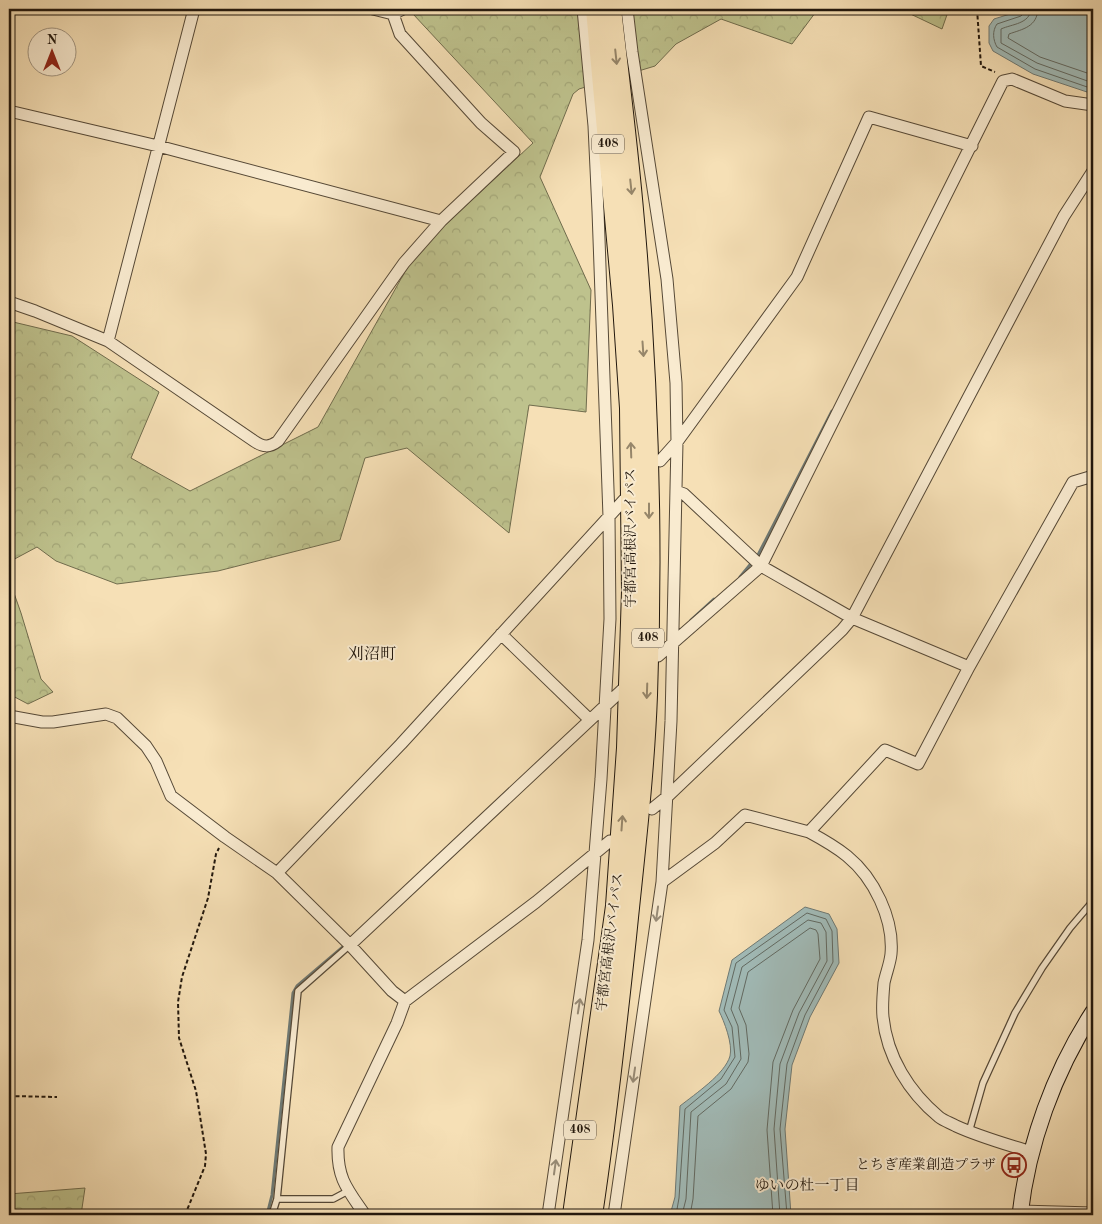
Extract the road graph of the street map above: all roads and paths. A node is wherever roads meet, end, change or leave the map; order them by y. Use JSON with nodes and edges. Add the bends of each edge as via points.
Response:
{"nodes":[{"id":1,"x":194,"y":9,"type":"edge"},
{"id":2,"x":373,"y":9,"type":"edge"},
{"id":3,"x":583,"y":9,"type":"edge"},
{"id":4,"x":596,"y":9,"type":"edge"},
{"id":5,"x":611,"y":9,"type":"edge"},
{"id":6,"x":627,"y":9,"type":"edge"},
{"id":7,"x":977,"y":9,"type":"edge"},
{"id":8,"x":398,"y":12,"type":"edge"},
{"id":9,"x":1012,"y":79,"type":"junction"},
{"id":10,"x":1093,"y":105,"type":"edge"},
{"id":11,"x":9,"y":111,"type":"edge"},
{"id":12,"x":158,"y":146,"type":"junction"},
{"id":13,"x":972,"y":146,"type":"junction"},
{"id":14,"x":1093,"y":171,"type":"edge"},
{"id":15,"x":441,"y":221,"type":"junction"},
{"id":16,"x":9,"y":302,"type":"edge"},
{"id":17,"x":108,"y":341,"type":"junction"},
{"id":18,"x":677,"y":442,"type":"junction"},
{"id":19,"x":660,"y":461,"type":"dead end"},
{"id":20,"x":1093,"y":476,"type":"edge"},
{"id":21,"x":676,"y":491,"type":"junction"},
{"id":22,"x":624,"y":500,"type":"dead end"},
{"id":23,"x":609,"y":517,"type":"junction"},
{"id":24,"x":761,"y":566,"type":"junction"},
{"id":25,"x":852,"y":618,"type":"junction"},
{"id":26,"x":501,"y":634,"type":"junction"},
{"id":27,"x":672,"y":643,"type":"junction"},
{"id":28,"x":658,"y":656,"type":"dead end"},
{"id":29,"x":969,"y":666,"type":"junction"},
{"id":30,"x":622,"y":690,"type":"dead end"},
{"id":31,"x":606,"y":706,"type":"junction"},
{"id":32,"x":9,"y":716,"type":"edge"},
{"id":33,"x":590,"y":720,"type":"junction"},
{"id":34,"x":668,"y":796,"type":"junction"},
{"id":35,"x":652,"y":809,"type":"dead end"},
{"id":36,"x":809,"y":832,"type":"junction"},
{"id":37,"x":225,"y":837,"type":"junction"},
{"id":38,"x":610,"y":841,"type":"dead end"},
{"id":39,"x":595,"y":852,"type":"junction"},
{"id":40,"x":277,"y":873,"type":"junction"},
{"id":41,"x":662,"y":882,"type":"junction"},
{"id":42,"x":1093,"y":901,"type":"edge"},
{"id":43,"x":350,"y":945,"type":"junction"},
{"id":44,"x":404,"y":1001,"type":"junction"},
{"id":45,"x":1093,"y":1012,"type":"edge"},
{"id":46,"x":597,"y":1045,"type":"junction"},
{"id":47,"x":9,"y":1096,"type":"edge"},
{"id":48,"x":57,"y":1097,"type":"dead end"},
{"id":49,"x":969,"y":1132,"type":"junction"},
{"id":50,"x":604,"y":1137,"type":"junction"},
{"id":51,"x":1031,"y":1152,"type":"junction"},
{"id":52,"x":348,"y":1191,"type":"junction"},
{"id":53,"x":277,"y":1199,"type":"junction"},
{"id":54,"x":1020,"y":1213,"type":"edge"},
{"id":55,"x":1093,"y":1213,"type":"edge"},
{"id":56,"x":185,"y":1215,"type":"edge"},
{"id":57,"x":272,"y":1215,"type":"edge"},
{"id":58,"x":365,"y":1215,"type":"edge"},
{"id":59,"x":548,"y":1215,"type":"edge"},
{"id":60,"x":563,"y":1215,"type":"edge"},
{"id":61,"x":573,"y":1215,"type":"edge"},
{"id":62,"x":592,"y":1215,"type":"edge"},
{"id":63,"x":597,"y":1215,"type":"edge"},
{"id":64,"x":614,"y":1215,"type":"edge"}],
"edges":[{"from":1,"to":12,"type":"street"},
{"from":2,"to":8,"type":"street"},
{"from":3,"to":23,"type":"street","via":[[595,154]]},
{"from":46,"to":4,"type":"highway","name":"宇都宮高根沢バイパス","number":"408","one_way":true,"via":[[616,906],[627,748],[632,464],[624,314]]},
{"from":5,"to":50,"type":"highway","name":"宇都宮高根沢バイパス","number":"408","one_way":true,"via":[[634,221],[649,500],[647,695],[641,783]]},
{"from":6,"to":18,"type":"street","via":[[667,279],[676,383]]},
{"from":7,"to":9,"type":"path","via":[[981,66]]},
{"from":8,"to":15,"type":"street","via":[[400,34],[481,123],[514,152]]},
{"from":9,"to":10,"type":"street","via":[[1065,101]]},
{"from":9,"to":13,"type":"street","via":[[1003,81]]},
{"from":11,"to":12,"type":"street"},
{"from":12,"to":15,"type":"street"},
{"from":12,"to":17,"type":"street"},
{"from":13,"to":18,"type":"street","via":[[869,117],[797,277]]},
{"from":13,"to":24,"type":"street"},
{"from":14,"to":25,"type":"street","via":[[1064,216]]},
{"from":15,"to":17,"type":"street","via":[[404,263],[272,446],[254,441]]},
{"from":16,"to":17,"type":"street"},
{"from":18,"to":19,"type":"street"},
{"from":18,"to":21,"type":"street"},
{"from":20,"to":29,"type":"street","via":[[1073,482]]},
{"from":21,"to":24,"type":"street","via":[[684,494]]},
{"from":21,"to":27,"type":"street"},
{"from":22,"to":23,"type":"street"},
{"from":23,"to":26,"type":"street"},
{"from":23,"to":31,"type":"street","via":[[610,620]]},
{"from":24,"to":25,"type":"street"},
{"from":24,"to":27,"type":"street"},
{"from":25,"to":29,"type":"street"},
{"from":25,"to":34,"type":"street"},
{"from":26,"to":33,"type":"street"},
{"from":26,"to":40,"type":"street"},
{"from":27,"to":28,"type":"street"},
{"from":27,"to":34,"type":"street"},
{"from":29,"to":36,"type":"street","via":[[918,764],[885,750]]},
{"from":30,"to":31,"type":"street"},
{"from":31,"to":33,"type":"street"},
{"from":31,"to":39,"type":"street"},
{"from":32,"to":37,"type":"street","via":[[42,722],[106,714],[116,718],[146,746],[171,796]]},
{"from":33,"to":43,"type":"street"},
{"from":34,"to":35,"type":"street"},
{"from":34,"to":41,"type":"street"},
{"from":36,"to":41,"type":"street","via":[[745,816],[715,844]]},
{"from":36,"to":49,"type":"street","via":[[848,856],[867,877],[886,916],[891,954],[884,984],[882,1016],[888,1047],[900,1072],[940,1118]]},
{"from":37,"to":40,"type":"street"},
{"from":37,"to":56,"type":"path","via":[[216,854],[208,898],[182,977],[178,1002],[179,1038],[196,1091],[206,1154],[205,1166]]},
{"from":38,"to":39,"type":"street"},
{"from":39,"to":44,"type":"street","via":[[536,902]]},
{"from":59,"to":39,"type":"street","one_way":true,"via":[[588,940]]},
{"from":40,"to":43,"type":"street"},
{"from":41,"to":64,"type":"street","one_way":true},
{"from":42,"to":49,"type":"lane","via":[[1042,968],[1015,1013],[983,1083]]},
{"from":43,"to":44,"type":"street"},
{"from":43,"to":53,"type":"lane","via":[[298,991]]},
{"from":44,"to":52,"type":"street","via":[[397,1023],[338,1147],[342,1181]]},
{"from":45,"to":51,"type":"street","via":[[1055,1085]]},
{"from":46,"to":60,"type":"highway","number":"408"},
{"from":46,"to":61,"type":"highway","name":"宇都宮高根沢バイパス","number":"408"},
{"from":47,"to":48,"type":"path"},
{"from":49,"to":51,"type":"street"},
{"from":50,"to":62,"type":"highway","name":"宇都宮高根沢バイパス","number":"408"},
{"from":50,"to":63,"type":"highway","number":"408"},
{"from":51,"to":54,"type":"street"},
{"from":52,"to":53,"type":"lane","via":[[332,1199]]},
{"from":52,"to":58,"type":"street"},
{"from":53,"to":57,"type":"lane"},
{"from":54,"to":55,"type":"street"}]}
